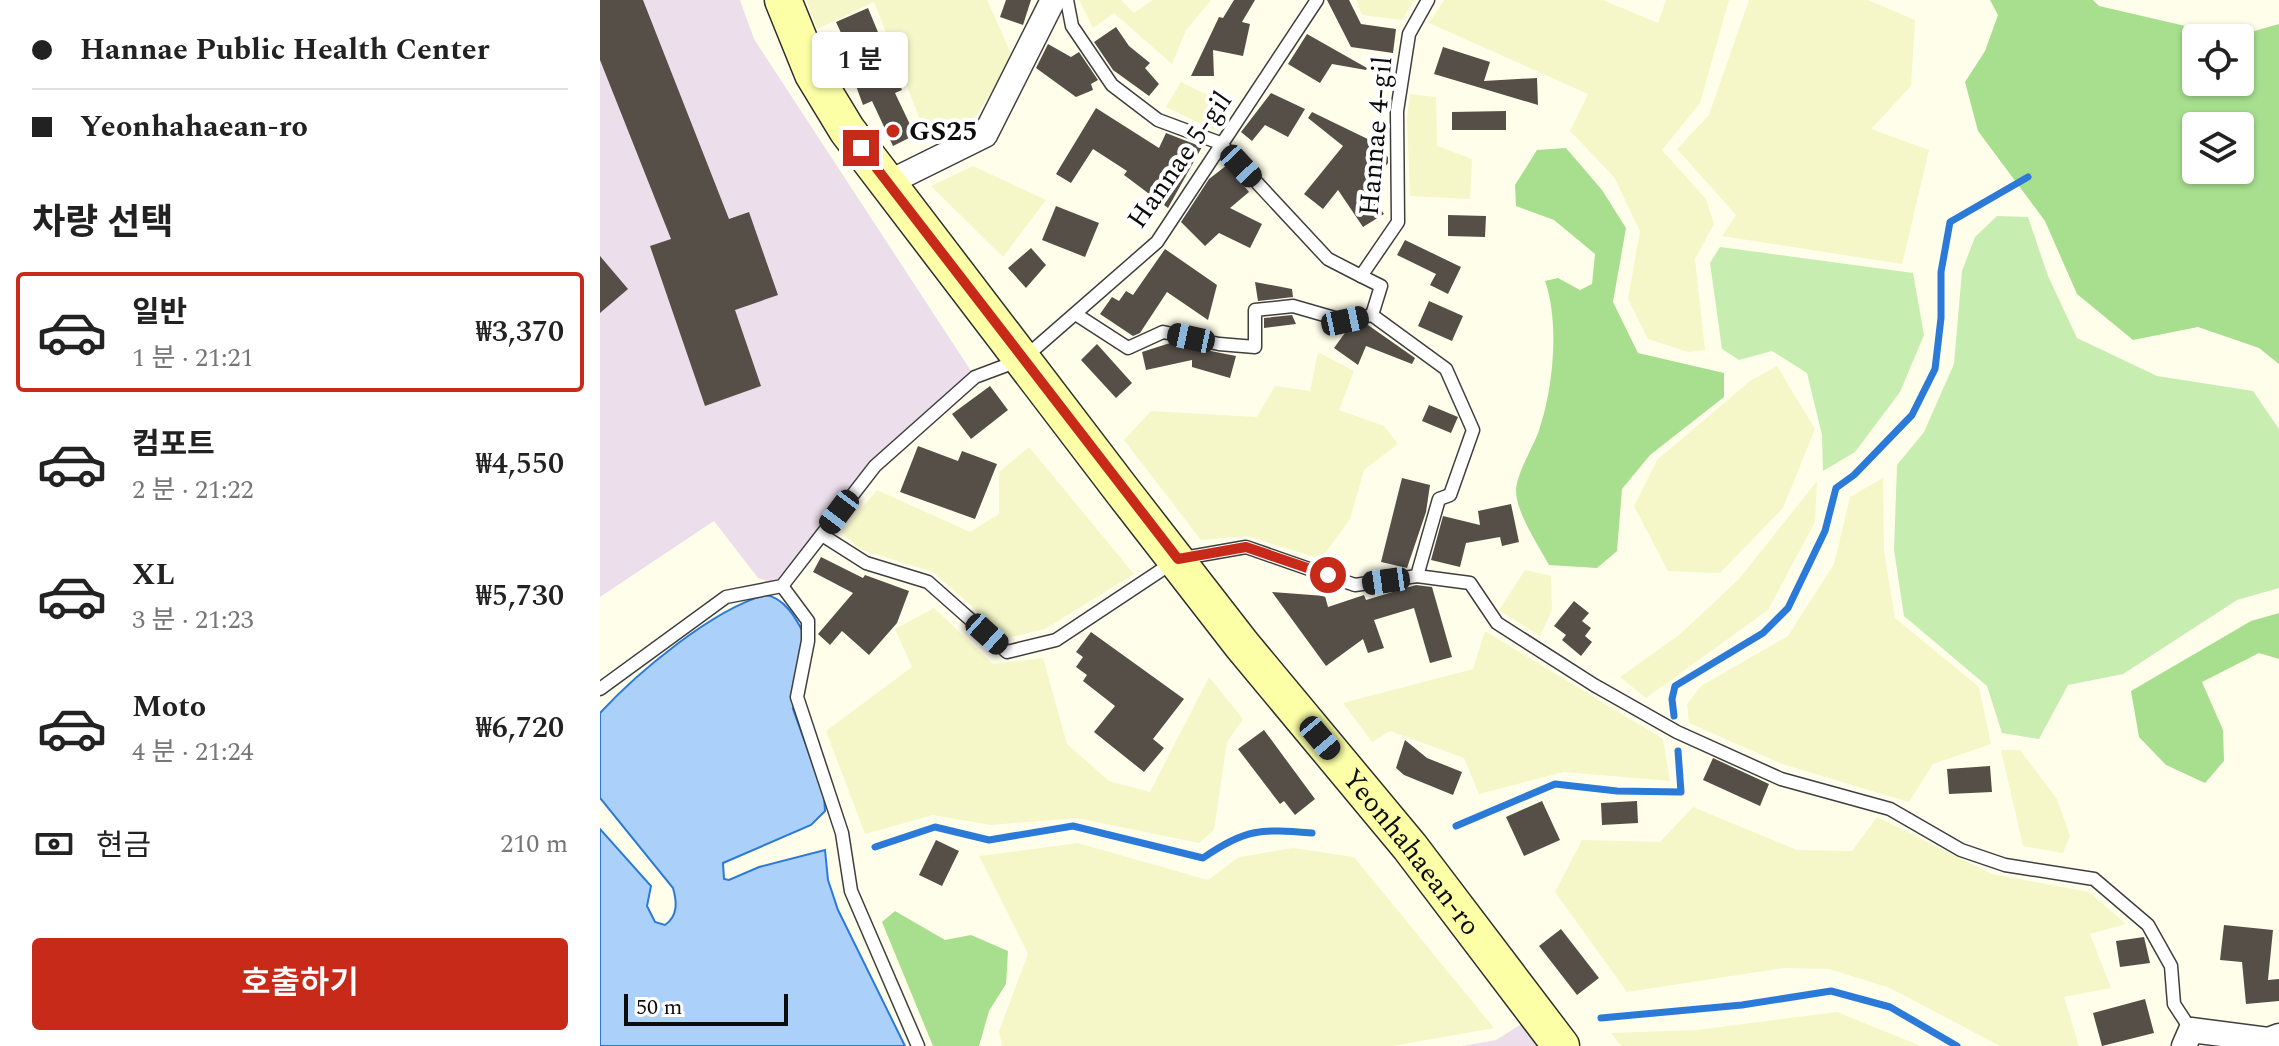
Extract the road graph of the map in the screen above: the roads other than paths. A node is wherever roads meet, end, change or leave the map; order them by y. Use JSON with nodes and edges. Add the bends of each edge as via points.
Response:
{"nodes":[{"id":1,"x":783,"y":0,"type":"edge"},
{"id":2,"x":1053,"y":0,"type":"edge"},
{"id":3,"x":1067,"y":0,"type":"edge"},
{"id":4,"x":1317,"y":0,"type":"edge"},
{"id":5,"x":1428,"y":0,"type":"edge"},
{"id":6,"x":1220,"y":143,"type":"junction"},
{"id":7,"x":888,"y":183,"type":"junction"},
{"id":8,"x":1361,"y":276,"type":"junction"},
{"id":9,"x":1077,"y":315,"type":"junction"},
{"id":10,"x":1372,"y":315,"type":"junction"},
{"id":11,"x":1023,"y":359,"type":"junction"},
{"id":12,"x":822,"y":535,"type":"junction"},
{"id":13,"x":1178,"y":559,"type":"junction"},
{"id":14,"x":1417,"y":576,"type":"junction"},
{"id":15,"x":782,"y":586,"type":"junction"},
{"id":16,"x":600,"y":689,"type":"edge"},
{"id":17,"x":2279,"y":1036,"type":"edge"},
{"id":18,"x":2187,"y":1038,"type":"edge"},
{"id":19,"x":918,"y":1046,"type":"edge"},
{"id":20,"x":1561,"y":1046,"type":"edge"}],
"edges":[{"from":1,"to":7,"type":"street","name":"Yeonhahaean-ro","via":[[813,74]]},
{"from":2,"to":7,"type":"street","via":[[985,135]]},
{"from":3,"to":6,"type":"lane","via":[[1072,26],[1112,85],[1158,120]]},
{"from":4,"to":6,"type":"lane","name":"Hannae 5-gil"},
{"from":5,"to":8,"type":"lane","name":"Hannae 4-gil","via":[[1409,34],[1397,111],[1398,222]]},
{"from":6,"to":8,"type":"lane","via":[[1328,259]]},
{"from":6,"to":9,"type":"lane","name":"Hannae 5-gil","via":[[1157,242]]},
{"from":7,"to":11,"type":"street","name":"Yeonhahaean-ro"},
{"from":8,"to":10,"type":"lane","via":[[1381,286]]},
{"from":9,"to":10,"type":"lane","via":[[1128,348],[1163,332],[1255,347],[1255,310],[1293,306],[1345,321]]},
{"from":9,"to":11,"type":"lane","name":"Hannae 5-gil"},
{"from":10,"to":14,"type":"lane","via":[[1446,369],[1473,430],[1450,495],[1439,499]]},
{"from":11,"to":12,"type":"lane","name":"Hannae 5-gil","via":[[975,377],[875,466]]},
{"from":11,"to":13,"type":"street","name":"Yeonhahaean-ro"},
{"from":12,"to":13,"type":"lane","via":[[866,563],[928,582],[1007,652],[1056,640]]},
{"from":12,"to":15,"type":"lane","name":"Hannae 5-gil"},
{"from":13,"to":14,"type":"lane","via":[[1246,547],[1355,585]]},
{"from":13,"to":20,"type":"street","name":"Yeonhahaean-ro","via":[[1242,645],[1410,847]]},
{"from":14,"to":18,"type":"lane","via":[[1470,583],[1497,623],[1594,685],[1677,732],[1781,779],[1890,809],[1961,850],[2005,865],[2094,879],[2148,925],[2171,966],[2174,1004]]},
{"from":15,"to":16,"type":"lane","via":[[726,597]]},
{"from":15,"to":19,"type":"lane","via":[[808,621],[797,697],[842,833],[851,891]]},
{"from":17,"to":18,"type":"street"}]}
